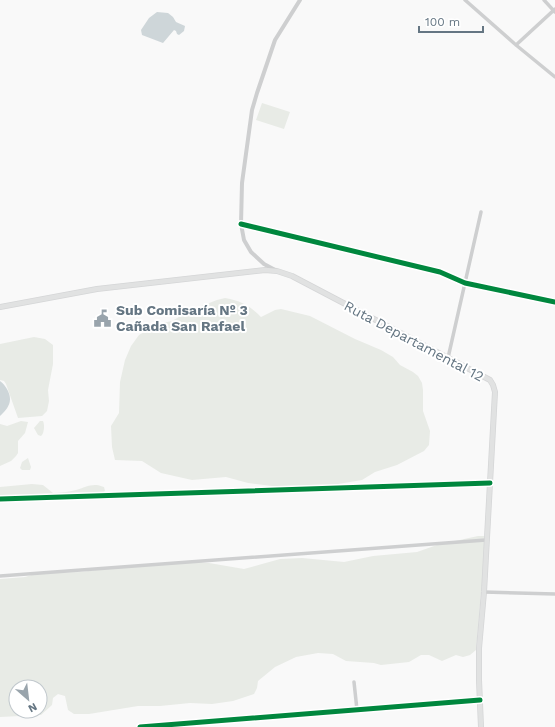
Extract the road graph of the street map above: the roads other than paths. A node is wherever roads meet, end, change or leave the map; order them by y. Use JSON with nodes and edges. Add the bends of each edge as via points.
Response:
{"nodes":[{"id":1,"x":300,"y":0,"type":"edge"},
{"id":2,"x":465,"y":0,"type":"edge"},
{"id":3,"x":544,"y":0,"type":"edge"},
{"id":4,"x":554,"y":10,"type":"edge"},
{"id":5,"x":516,"y":45,"type":"junction"},
{"id":6,"x":555,"y":77,"type":"edge"},
{"id":7,"x":481,"y":212,"type":"dead end"},
{"id":8,"x":241,"y":224,"type":"junction"},
{"id":9,"x":277,"y":271,"type":"junction"},
{"id":10,"x":465,"y":283,"type":"junction"},
{"id":11,"x":555,"y":302,"type":"edge"},
{"id":12,"x":0,"y":307,"type":"edge"},
{"id":13,"x":448,"y":358,"type":"junction"},
{"id":14,"x":490,"y":483,"type":"junction"},
{"id":15,"x":0,"y":499,"type":"edge"},
{"id":16,"x":486,"y":540,"type":"junction"},
{"id":17,"x":0,"y":576,"type":"edge"},
{"id":18,"x":484,"y":592,"type":"junction"},
{"id":19,"x":555,"y":594,"type":"edge"},
{"id":20,"x":354,"y":682,"type":"dead end"},
{"id":21,"x":480,"y":700,"type":"junction"},
{"id":22,"x":357,"y":710,"type":"junction"},
{"id":23,"x":140,"y":727,"type":"edge"},
{"id":24,"x":481,"y":727,"type":"edge"}],
"edges":[{"from":1,"to":8,"type":"street","via":[[275,40],[252,110],[242,183]]},
{"from":2,"to":5,"type":"street"},
{"from":3,"to":4,"type":"street"},
{"from":4,"to":5,"type":"street"},
{"from":5,"to":6,"type":"street"},
{"from":7,"to":10,"type":"street"},
{"from":8,"to":9,"type":"street","via":[[248,247],[264,264]]},
{"from":8,"to":10,"type":"street","via":[[440,272]]},
{"from":9,"to":12,"type":"main road","name":"Ruta Departamental 12","via":[[265,270],[97,289]]},
{"from":9,"to":13,"type":"main road","name":"Ruta Departamental 12","via":[[292,276]]},
{"from":10,"to":11,"type":"street"},
{"from":10,"to":13,"type":"street"},
{"from":13,"to":14,"type":"main road","name":"Ruta Departamental 12","via":[[490,380],[493,385],[495,392]]},
{"from":14,"to":15,"type":"street"},
{"from":14,"to":16,"type":"main road","name":"Ruta Departamental 12"},
{"from":16,"to":17,"type":"street"},
{"from":16,"to":18,"type":"main road","name":"Ruta Departamental 12"},
{"from":18,"to":19,"type":"street"},
{"from":18,"to":21,"type":"main road","name":"Ruta Departamental 12","via":[[479,648]]},
{"from":20,"to":22,"type":"street"},
{"from":21,"to":22,"type":"street"},
{"from":21,"to":24,"type":"main road","name":"Ruta Departamental 12"},
{"from":22,"to":23,"type":"street"}]}
